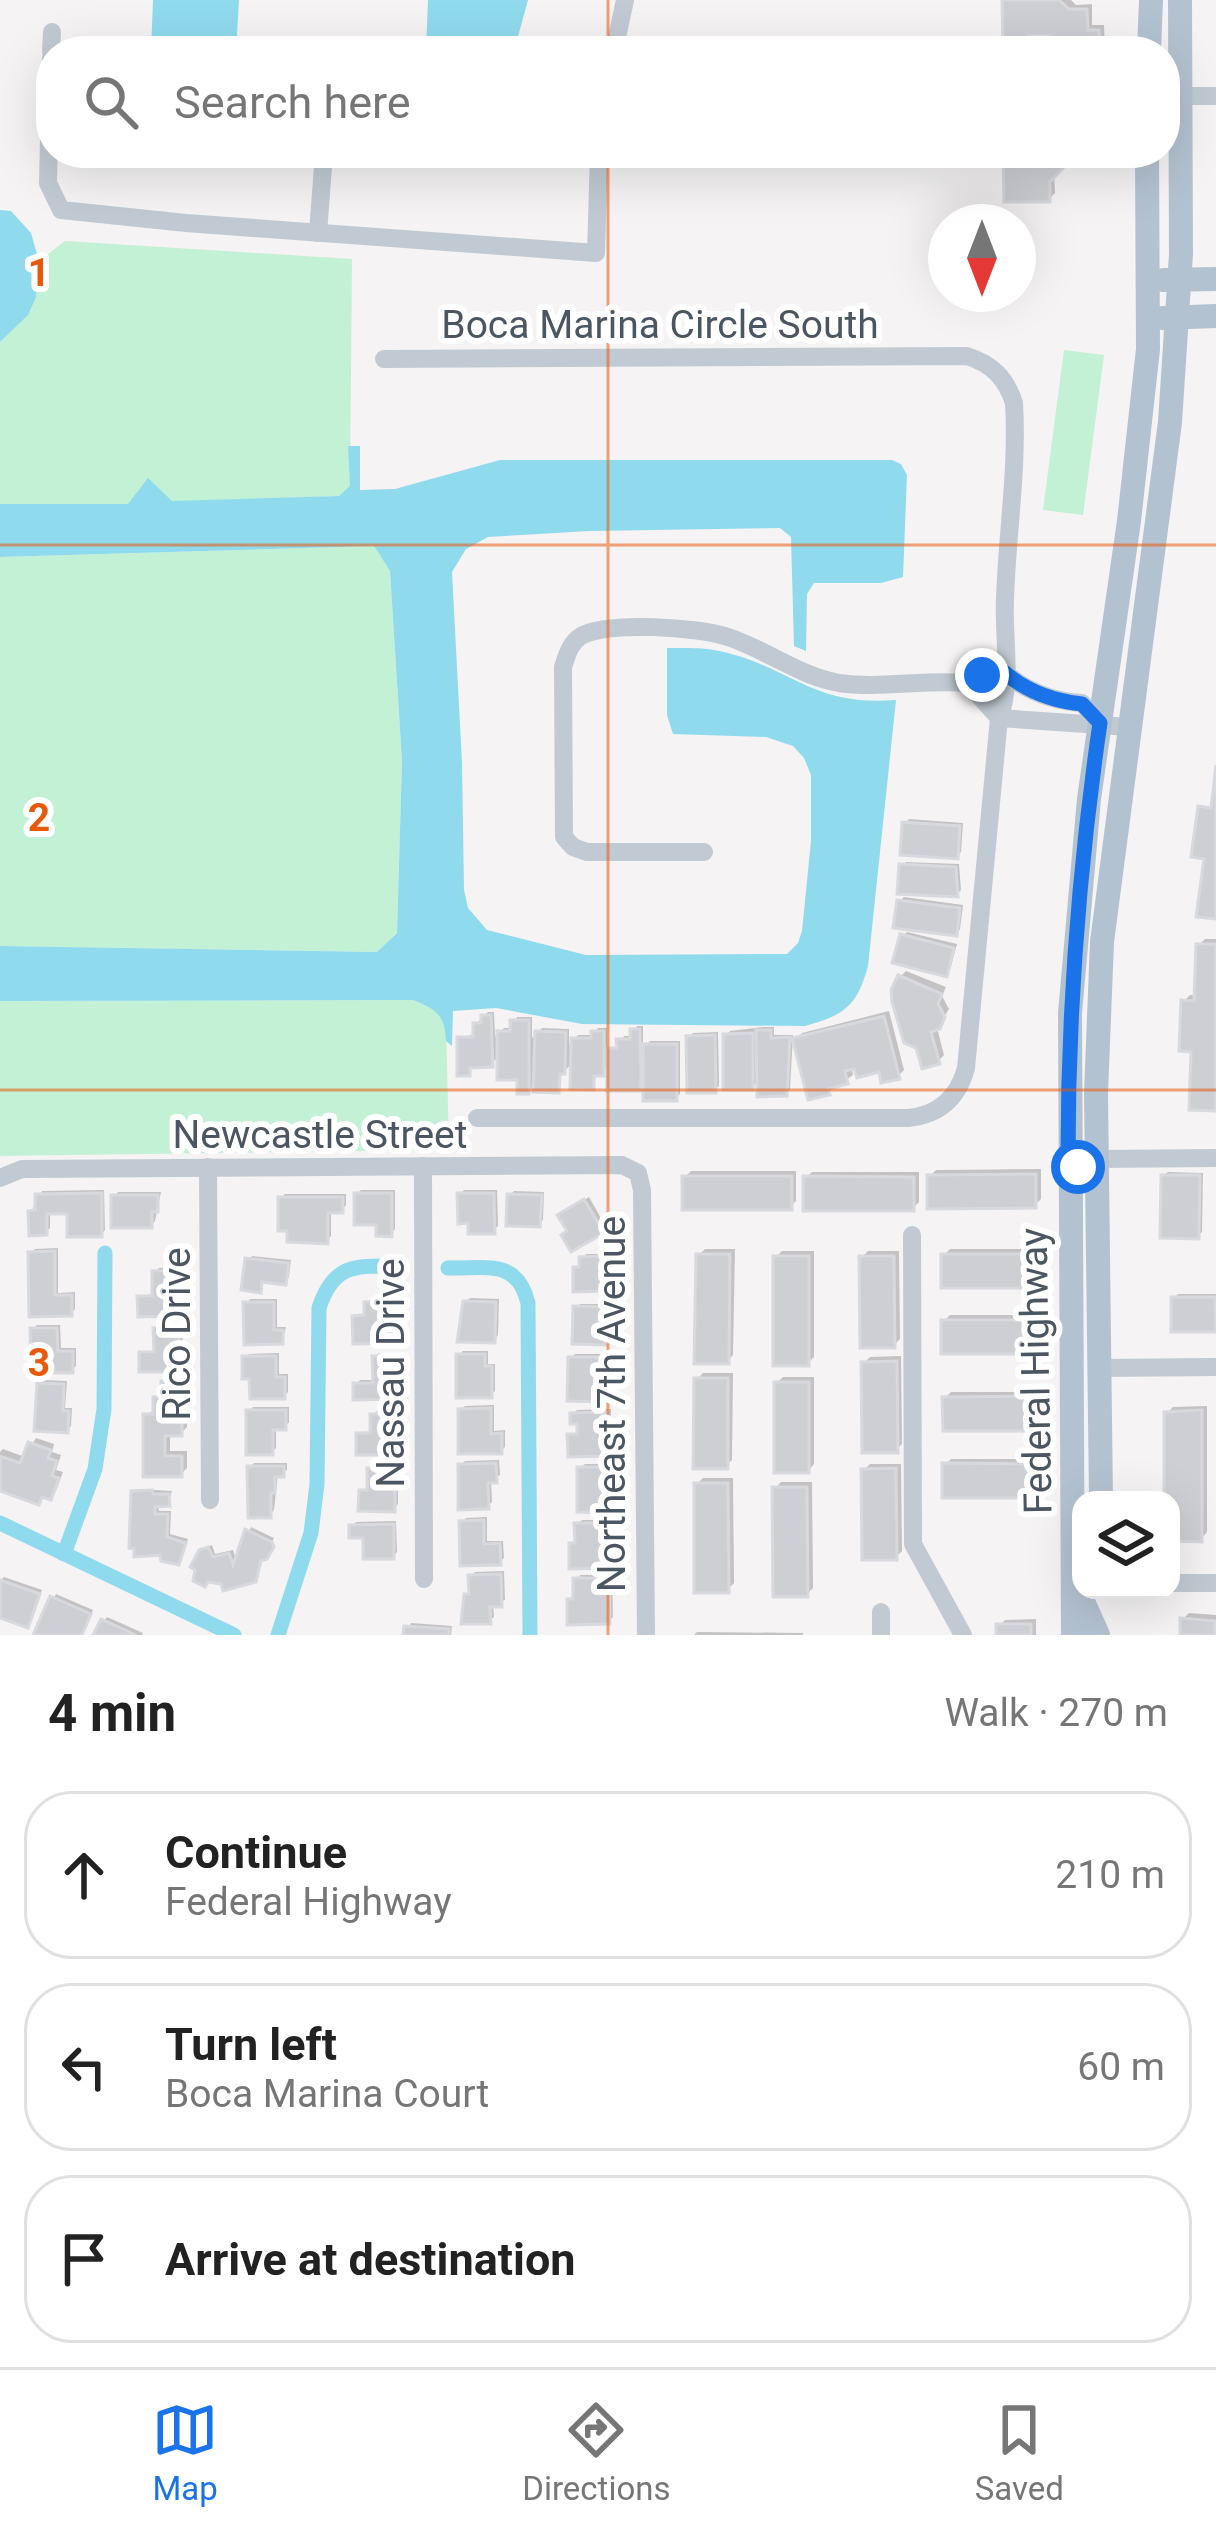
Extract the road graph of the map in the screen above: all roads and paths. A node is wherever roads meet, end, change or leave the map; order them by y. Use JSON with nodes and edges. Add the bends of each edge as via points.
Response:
{"nodes":[{"id":1,"x":625,"y":0,"type":"edge"},
{"id":2,"x":1150,"y":0,"type":"edge"},
{"id":3,"x":1180,"y":0,"type":"edge"},
{"id":4,"x":617,"y":36,"type":"edge"},
{"id":5,"x":1149,"y":36,"type":"edge"},
{"id":6,"x":1181,"y":96,"type":"junction"},
{"id":7,"x":1216,"y":96,"type":"edge"},
{"id":8,"x":48,"y":168,"type":"edge"},
{"id":9,"x":323,"y":168,"type":"edge"},
{"id":10,"x":599,"y":168,"type":"edge"},
{"id":11,"x":1147,"y":168,"type":"edge"},
{"id":12,"x":318,"y":233,"type":"junction"},
{"id":13,"x":1216,"y":279,"type":"edge"},
{"id":14,"x":1180,"y":280,"type":"junction"},
{"id":15,"x":1148,"y":281,"type":"junction"},
{"id":16,"x":1216,"y":316,"type":"edge"},
{"id":17,"x":1178,"y":317,"type":"junction"},
{"id":18,"x":1148,"y":319,"type":"junction"},
{"id":19,"x":384,"y":358,"type":"dead end"},
{"id":20,"x":1004,"y":672,"type":"junction"},
{"id":21,"x":968,"y":683,"type":"junction"},
{"id":22,"x":999,"y":718,"type":"junction"},
{"id":23,"x":1100,"y":723,"type":"junction"},
{"id":24,"x":1129,"y":727,"type":"junction"},
{"id":25,"x":704,"y":853,"type":"dead end"},
{"id":26,"x":1068,"y":1098,"type":"junction"},
{"id":27,"x":477,"y":1118,"type":"dead end"},
{"id":28,"x":1068,"y":1156,"type":"junction"},
{"id":29,"x":1216,"y":1158,"type":"edge"},
{"id":30,"x":1097,"y":1159,"type":"junction"},
{"id":31,"x":423,"y":1166,"type":"junction"},
{"id":32,"x":208,"y":1167,"type":"junction"},
{"id":33,"x":638,"y":1173,"type":"joint"},
{"id":34,"x":1,"y":1176,"type":"edge"},
{"id":35,"x":1098,"y":1218,"type":"junction"},
{"id":36,"x":913,"y":1234,"type":"dead end"},
{"id":37,"x":1216,"y":1367,"type":"edge"},
{"id":38,"x":1100,"y":1368,"type":"junction"},
{"id":39,"x":1076,"y":1491,"type":"edge"},
{"id":40,"x":1101,"y":1491,"type":"edge"},
{"id":41,"x":211,"y":1500,"type":"dead end"},
{"id":42,"x":424,"y":1580,"type":"dead end"},
{"id":43,"x":1180,"y":1583,"type":"edge"},
{"id":44,"x":1216,"y":1583,"type":"edge"},
{"id":45,"x":1073,"y":1599,"type":"edge"},
{"id":46,"x":1082,"y":1599,"type":"edge"},
{"id":47,"x":1102,"y":1599,"type":"edge"},
{"id":48,"x":881,"y":1612,"type":"dead end"},
{"id":49,"x":646,"y":1635,"type":"edge"},
{"id":50,"x":881,"y":1635,"type":"edge"},
{"id":51,"x":963,"y":1635,"type":"edge"},
{"id":52,"x":1073,"y":1635,"type":"edge"},
{"id":53,"x":1100,"y":1635,"type":"edge"}],
"edges":[{"from":1,"to":4,"type":"street"},
{"from":2,"to":5,"type":"main road"},
{"from":3,"to":6,"type":"main road","name":"Federal Highway"},
{"from":6,"to":7,"type":"street"},
{"from":6,"to":14,"type":"main road","name":"Federal Highway"},
{"from":8,"to":12,"type":"street","via":[[61,210]]},
{"from":9,"to":12,"type":"street"},
{"from":10,"to":12,"type":"street","via":[[596,254]]},
{"from":11,"to":15,"type":"main road","name":"Federal Highway"},
{"from":13,"to":14,"type":"main road"},
{"from":14,"to":15,"type":"main road"},
{"from":14,"to":17,"type":"main road","name":"Federal Highway"},
{"from":15,"to":18,"type":"main road","name":"Federal Highway"},
{"from":16,"to":17,"type":"main road"},
{"from":17,"to":18,"type":"main road"},
{"from":17,"to":24,"type":"main road","name":"Federal Highway"},
{"from":18,"to":23,"type":"main road","name":"Federal Highway"},
{"from":19,"to":20,"type":"street","name":"Boca Marina Circle South","via":[[967,356],[992,368],[1010,389],[1015,417]]},
{"from":20,"to":21,"type":"street"},
{"from":20,"to":22,"type":"street","via":[[1008,696]]},
{"from":20,"to":23,"type":"street","via":[[1057,702],[1082,704]]},
{"from":21,"to":22,"type":"street"},
{"from":21,"to":25,"type":"street","via":[[829,681],[731,638],[687,629],[578,637],[563,667],[564,838],[587,852]]},
{"from":22,"to":23,"type":"street"},
{"from":22,"to":27,"type":"street","via":[[966,1068],[946,1104],[908,1118]]},
{"from":23,"to":24,"type":"street"},
{"from":23,"to":26,"type":"main road","name":"Federal Highway","via":[[1075,939]]},
{"from":24,"to":30,"type":"main road","name":"Federal Highway","via":[[1102,943]]},
{"from":26,"to":28,"type":"main road","name":"Federal Highway"},
{"from":26,"to":30,"type":"main road"},
{"from":28,"to":35,"type":"main road"},
{"from":28,"to":39,"type":"main road","name":"Federal Highway"},
{"from":29,"to":30,"type":"street"},
{"from":30,"to":35,"type":"main road","name":"Federal Highway"},
{"from":31,"to":32,"type":"street","name":"Newcastle Street"},
{"from":31,"to":33,"type":"street","name":"Newcastle Street","via":[[622,1165]]},
{"from":31,"to":42,"type":"street","name":"Nassau Drive"},
{"from":32,"to":34,"type":"street","name":"Newcastle Street","via":[[22,1168]]},
{"from":32,"to":41,"type":"street","name":"Rico Drive"},
{"from":33,"to":49,"type":"street","name":"Northeast 7th Avenue"},
{"from":35,"to":38,"type":"main road","name":"Federal Highway"},
{"from":36,"to":51,"type":"street","via":[[914,1544]]},
{"from":37,"to":38,"type":"street"},
{"from":38,"to":40,"type":"main road","name":"Federal Highway"},
{"from":43,"to":44,"type":"street"},
{"from":45,"to":52,"type":"main road","name":"Federal Highway"},
{"from":46,"to":53,"type":"main road"},
{"from":47,"to":53,"type":"main road"},
{"from":48,"to":50,"type":"street"}]}
